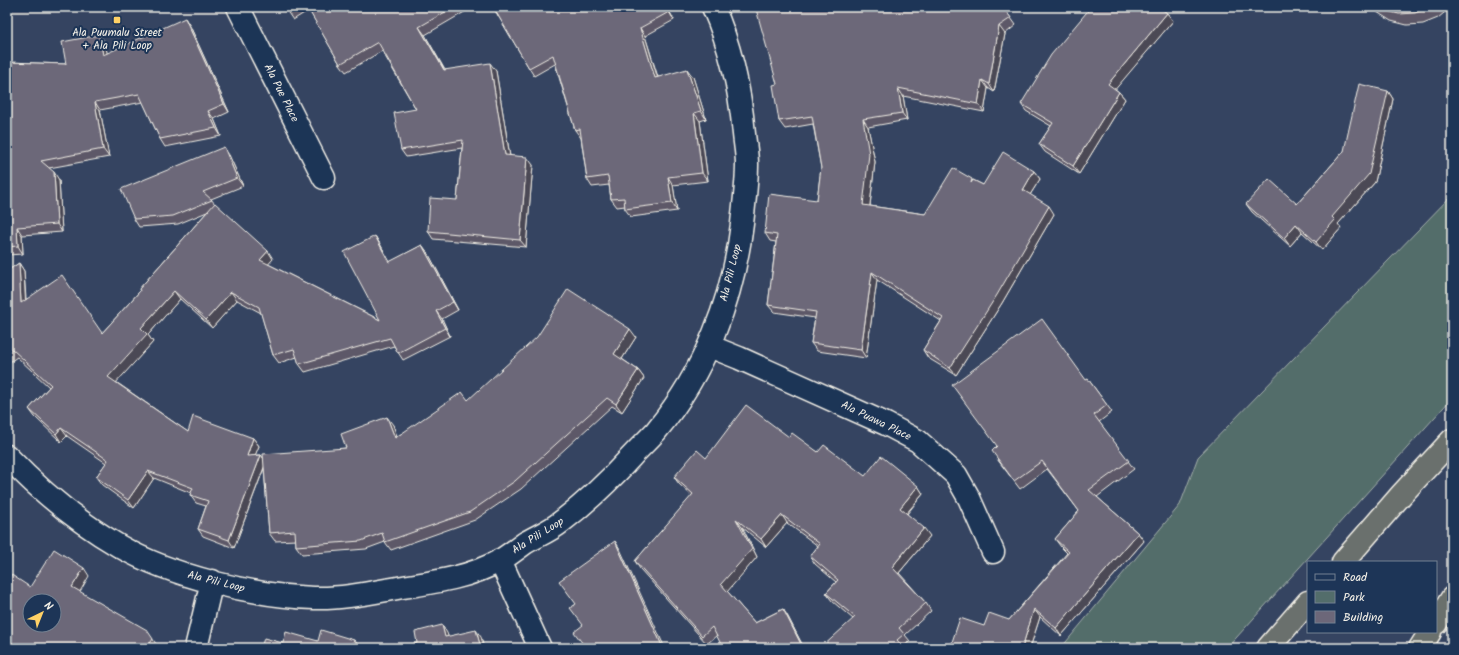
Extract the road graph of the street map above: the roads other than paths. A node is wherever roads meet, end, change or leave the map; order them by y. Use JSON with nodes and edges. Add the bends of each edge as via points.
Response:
{"nodes":[{"id":1,"x":238,"y":7,"type":"edge"},
{"id":2,"x":713,"y":7,"type":"edge"},
{"id":3,"x":324,"y":178,"type":"dead end"},
{"id":4,"x":709,"y":346,"type":"junction"},
{"id":5,"x":1452,"y":440,"type":"edge"},
{"id":6,"x":7,"y":456,"type":"edge"},
{"id":7,"x":993,"y":552,"type":"dead end"},
{"id":8,"x":500,"y":560,"type":"junction"},
{"id":9,"x":1344,"y":561,"type":"edge"},
{"id":10,"x":212,"y":581,"type":"junction"},
{"id":11,"x":1452,"y":598,"type":"edge"},
{"id":12,"x":1307,"y":603,"type":"edge"},
{"id":13,"x":1437,"y":621,"type":"edge"},
{"id":14,"x":1429,"y":633,"type":"edge"},
{"id":15,"x":196,"y":648,"type":"edge"},
{"id":16,"x":540,"y":648,"type":"edge"},
{"id":17,"x":1268,"y":648,"type":"edge"},
{"id":18,"x":1420,"y":648,"type":"edge"}],
"edges":[{"from":1,"to":3,"type":"street","name":"Ala Pue Place"},
{"from":2,"to":4,"type":"street","name":"Ala Pili Loop","via":[[724,32],[735,74],[743,118],[747,164],[739,245],[730,288]]},
{"from":4,"to":7,"type":"street","name":"Ala Puawa Place","via":[[879,421],[918,441],[956,475]]},
{"from":4,"to":8,"type":"street","name":"Ala Pili Loop","via":[[696,372],[656,430],[618,471],[559,524]]},
{"from":5,"to":9,"type":"highway"},
{"from":6,"to":10,"type":"street","name":"Ala Pili Loop","via":[[51,498],[120,546],[182,573]]},
{"from":8,"to":10,"type":"street","name":"Ala Pili Loop","via":[[473,572],[437,581],[356,596],[285,596]]},
{"from":8,"to":16,"type":"street"},
{"from":10,"to":15,"type":"street"},
{"from":11,"to":13,"type":"highway"},
{"from":12,"to":17,"type":"highway"},
{"from":14,"to":18,"type":"highway"}]}
